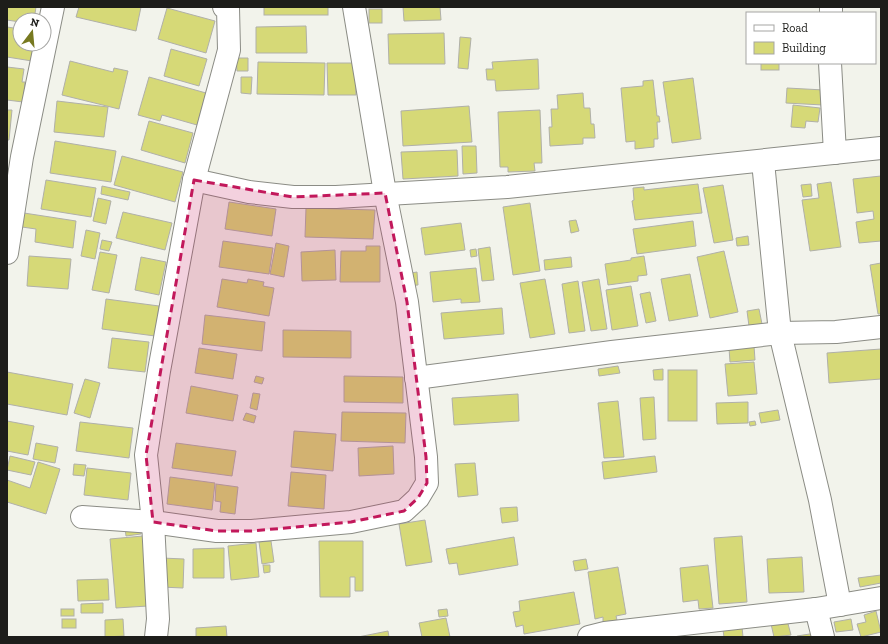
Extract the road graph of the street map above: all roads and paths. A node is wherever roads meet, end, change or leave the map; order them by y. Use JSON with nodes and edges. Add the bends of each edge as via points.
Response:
{"nodes":[{"id":1,"x":54,"y":7,"type":"edge"},
{"id":2,"x":224,"y":7,"type":"edge"},
{"id":3,"x":354,"y":7,"type":"edge"},
{"id":4,"x":830,"y":64,"type":"edge"},
{"id":5,"x":881,"y":148,"type":"edge"},
{"id":6,"x":835,"y":153,"type":"junction"},
{"id":7,"x":14,"y":156,"type":"edge"},
{"id":8,"x":763,"y":162,"type":"junction"},
{"id":9,"x":194,"y":180,"type":"junction"},
{"id":10,"x":385,"y":193,"type":"junction"},
{"id":11,"x":7,"y":252,"type":"edge"},
{"id":12,"x":881,"y":327,"type":"edge"},
{"id":13,"x":780,"y":333,"type":"junction"},
{"id":14,"x":416,"y":378,"type":"junction"},
{"id":15,"x":82,"y":517,"type":"dead end"},
{"id":16,"x":153,"y":522,"type":"junction"},
{"id":17,"x":881,"y":598,"type":"edge"},
{"id":18,"x":840,"y":605,"type":"junction"},
{"id":19,"x":816,"y":609,"type":"junction"},
{"id":20,"x":156,"y":637,"type":"edge"},
{"id":21,"x":589,"y":637,"type":"edge"},
{"id":22,"x":823,"y":637,"type":"edge"}],
"edges":[{"from":1,"to":7,"type":"street"},
{"from":2,"to":9,"type":"street","via":[[228,8],[228,50]]},
{"from":3,"to":10,"type":"street"},
{"from":4,"to":6,"type":"street"},
{"from":5,"to":6,"type":"street"},
{"from":6,"to":8,"type":"street"},
{"from":7,"to":11,"type":"street"},
{"from":8,"to":10,"type":"street","via":[[507,187]]},
{"from":8,"to":13,"type":"street"},
{"from":9,"to":10,"type":"street","via":[[249,192],[293,197]]},
{"from":9,"to":16,"type":"street","via":[[146,455]]},
{"from":10,"to":14,"type":"street","via":[[407,302]]},
{"from":12,"to":13,"type":"street","via":[[836,332]]},
{"from":13,"to":14,"type":"street"},
{"from":13,"to":18,"type":"street","via":[[820,500]]},
{"from":14,"to":16,"type":"street","via":[[427,483],[418,498],[404,511],[351,522],[252,531],[217,531]]},
{"from":15,"to":16,"type":"street"},
{"from":16,"to":20,"type":"street","via":[[158,619]]},
{"from":17,"to":18,"type":"street"},
{"from":18,"to":19,"type":"street"},
{"from":19,"to":21,"type":"street","via":[[605,633]]},
{"from":19,"to":22,"type":"street"}]}
